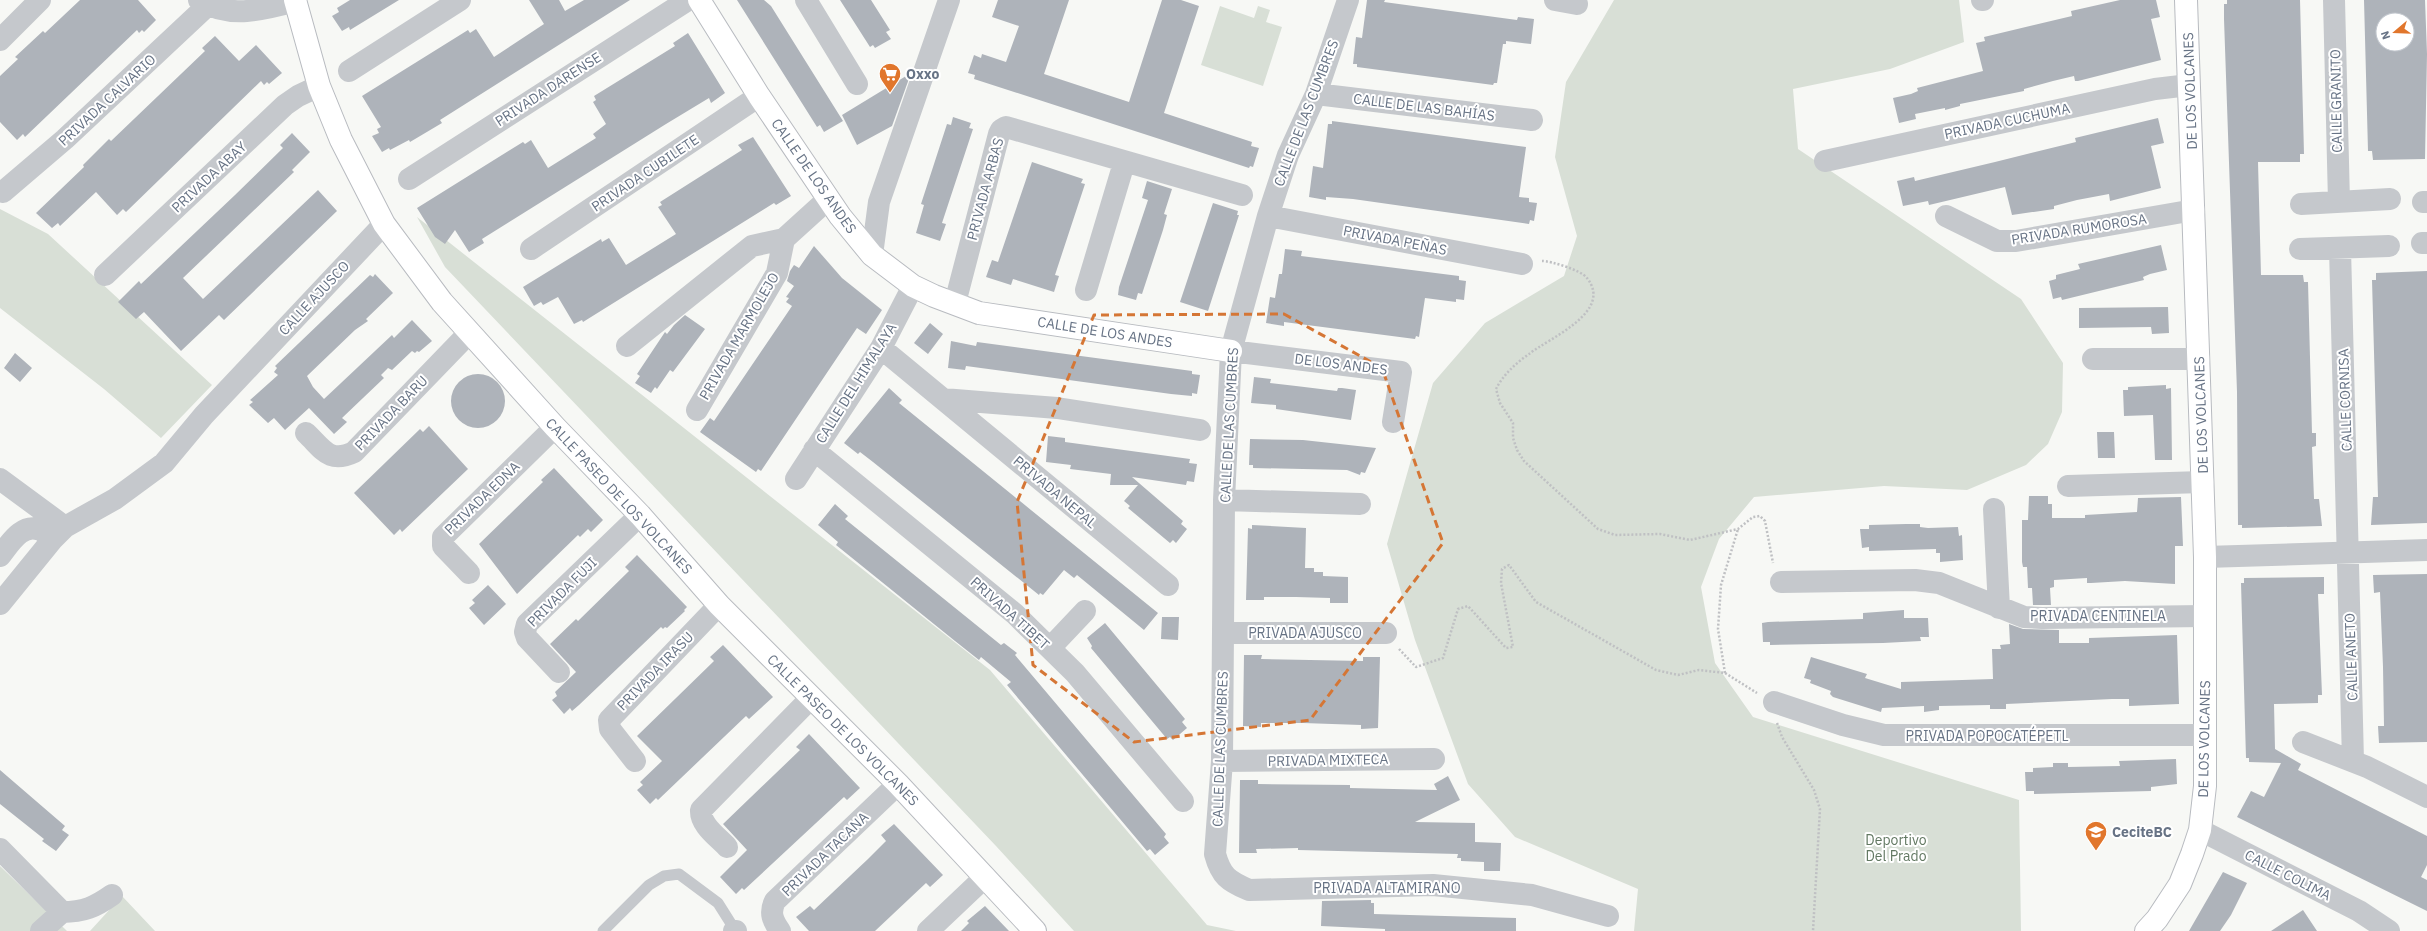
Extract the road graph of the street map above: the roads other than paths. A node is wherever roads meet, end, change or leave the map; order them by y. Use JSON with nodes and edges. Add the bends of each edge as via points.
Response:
{"nodes":[{"id":1,"x":40,"y":0,"type":"edge"},
{"id":2,"x":295,"y":0,"type":"edge"},
{"id":3,"x":460,"y":0,"type":"edge"},
{"id":4,"x":688,"y":0,"type":"edge"},
{"id":5,"x":699,"y":0,"type":"edge"},
{"id":6,"x":806,"y":0,"type":"edge"},
{"id":7,"x":949,"y":0,"type":"edge"},
{"id":8,"x":1348,"y":0,"type":"edge"},
{"id":9,"x":1555,"y":0,"type":"edge"},
{"id":10,"x":2186,"y":0,"type":"edge"},
{"id":11,"x":2334,"y":0,"type":"edge"},
{"id":12,"x":204,"y":3,"type":"edge"},
{"id":13,"x":1577,"y":4,"type":"dead end"},
{"id":14,"x":0,"y":40,"type":"edge"},
{"id":15,"x":350,"y":71,"type":"dead end"},
{"id":16,"x":858,"y":84,"type":"dead end"},
{"id":17,"x":2189,"y":85,"type":"junction"},
{"id":18,"x":319,"y":86,"type":"junction"},
{"id":19,"x":1316,"y":94,"type":"junction"},
{"id":20,"x":758,"y":96,"type":"junction"},
{"id":21,"x":1532,"y":120,"type":"dead end"},
{"id":22,"x":1825,"y":161,"type":"dead end"},
{"id":23,"x":1124,"y":162,"type":"junction"},
{"id":24,"x":409,"y":179,"type":"dead end"},
{"id":25,"x":3,"y":192,"type":"dead end"},
{"id":26,"x":1242,"y":195,"type":"dead end"},
{"id":27,"x":2390,"y":199,"type":"dead end"},
{"id":28,"x":827,"y":200,"type":"junction"},
{"id":29,"x":2338,"y":202,"type":"junction"},
{"id":30,"x":2301,"y":204,"type":"dead end"},
{"id":31,"x":2194,"y":210,"type":"junction"},
{"id":32,"x":1268,"y":216,"type":"junction"},
{"id":33,"x":1946,"y":216,"type":"dead end"},
{"id":34,"x":384,"y":224,"type":"junction"},
{"id":35,"x":784,"y":239,"type":"junction"},
{"id":36,"x":2389,"y":246,"type":"dead end"},
{"id":37,"x":2340,"y":248,"type":"junction"},
{"id":38,"x":531,"y":249,"type":"dead end"},
{"id":39,"x":2300,"y":249,"type":"dead end"},
{"id":40,"x":872,"y":255,"type":"junction"},
{"id":41,"x":1522,"y":264,"type":"road end"},
{"id":42,"x":105,"y":275,"type":"dead end"},
{"id":43,"x":913,"y":286,"type":"junction"},
{"id":44,"x":1086,"y":290,"type":"dead end"},
{"id":45,"x":955,"y":303,"type":"junction"},
{"id":46,"x":469,"y":333,"type":"junction"},
{"id":47,"x":627,"y":346,"type":"dead end"},
{"id":48,"x":881,"y":348,"type":"junction"},
{"id":49,"x":1231,"y":351,"type":"junction"},
{"id":50,"x":2093,"y":359,"type":"dead end"},
{"id":51,"x":2199,"y":359,"type":"junction"},
{"id":52,"x":943,"y":399,"type":"junction"},
{"id":53,"x":697,"y":410,"type":"dead end"},
{"id":54,"x":1393,"y":422,"type":"dead end"},
{"id":55,"x":555,"y":426,"type":"junction"},
{"id":56,"x":1200,"y":430,"type":"dead end"},
{"id":57,"x":306,"y":433,"type":"dead end"},
{"id":58,"x":814,"y":450,"type":"junction"},
{"id":59,"x":0,"y":479,"type":"edge"},
{"id":60,"x":796,"y":479,"type":"dead end"},
{"id":61,"x":2203,"y":482,"type":"junction"},
{"id":62,"x":2068,"y":486,"type":"dead end"},
{"id":63,"x":1224,"y":500,"type":"junction"},
{"id":64,"x":1360,"y":504,"type":"dead end"},
{"id":65,"x":1994,"y":509,"type":"dead end"},
{"id":66,"x":640,"y":515,"type":"junction"},
{"id":67,"x":59,"y":533,"type":"junction"},
{"id":68,"x":2427,"y":550,"type":"edge"},
{"id":69,"x":2349,"y":552,"type":"junction"},
{"id":70,"x":0,"y":556,"type":"edge"},
{"id":71,"x":2205,"y":557,"type":"junction"},
{"id":72,"x":469,"y":573,"type":"dead end"},
{"id":73,"x":1781,"y":582,"type":"road end"},
{"id":74,"x":1168,"y":585,"type":"dead end"},
{"id":75,"x":0,"y":604,"type":"edge"},
{"id":76,"x":719,"y":605,"type":"junction"},
{"id":77,"x":1999,"y":608,"type":"junction"},
{"id":78,"x":1085,"y":611,"type":"dead end"},
{"id":79,"x":2205,"y":616,"type":"junction"},
{"id":80,"x":1224,"y":633,"type":"junction"},
{"id":81,"x":1386,"y":633,"type":"road end"},
{"id":82,"x":1050,"y":648,"type":"junction"},
{"id":83,"x":559,"y":672,"type":"dead end"},
{"id":84,"x":810,"y":698,"type":"junction"},
{"id":85,"x":1774,"y":702,"type":"road end"},
{"id":86,"x":2206,"y":735,"type":"junction"},
{"id":87,"x":2303,"y":742,"type":"dead end"},
{"id":88,"x":1434,"y":758,"type":"dead end"},
{"id":89,"x":635,"y":761,"type":"dead end"},
{"id":90,"x":1222,"y":761,"type":"junction"},
{"id":91,"x":2353,"y":761,"type":"junction"},
{"id":92,"x":898,"y":784,"type":"junction"},
{"id":93,"x":2427,"y":797,"type":"edge"},
{"id":94,"x":1183,"y":801,"type":"dead end"},
{"id":95,"x":2200,"y":830,"type":"junction"},
{"id":96,"x":727,"y":847,"type":"dead end"},
{"id":97,"x":0,"y":849,"type":"edge"},
{"id":98,"x":1219,"y":869,"type":"joint"},
{"id":99,"x":985,"y":877,"type":"junction"},
{"id":100,"x":112,"y":895,"type":"dead end"},
{"id":101,"x":62,"y":912,"type":"junction"},
{"id":102,"x":1608,"y":916,"type":"dead end"},
{"id":103,"x":2377,"y":928,"type":"edge"},
{"id":104,"x":41,"y":931,"type":"edge"},
{"id":105,"x":603,"y":931,"type":"edge"},
{"id":106,"x":735,"y":931,"type":"edge"},
{"id":107,"x":780,"y":931,"type":"edge"},
{"id":108,"x":928,"y":931,"type":"edge"},
{"id":109,"x":1034,"y":931,"type":"edge"},
{"id":110,"x":2146,"y":931,"type":"edge"}],
"edges":[{"from":1,"to":14,"type":"street"},
{"from":2,"to":12,"type":"street","via":[[258,11],[242,12]]},
{"from":2,"to":18,"type":"street","name":"CALLE PASEO DE LOS VOLCANES"},
{"from":3,"to":15,"type":"street"},
{"from":4,"to":24,"type":"street","name":"PRIVADA DARENSE"},
{"from":5,"to":20,"type":"street","name":"CALLE DE LOS ANDES"},
{"from":6,"to":16,"type":"street"},
{"from":7,"to":40,"type":"street","via":[[879,202]]},
{"from":8,"to":19,"type":"street","name":"CALLE DE LAS CUMBRES"},
{"from":9,"to":13,"type":"street"},
{"from":10,"to":17,"type":"street","name":"DE LOS VOLCANES"},
{"from":11,"to":29,"type":"street","name":"CALLE GRANITO"},
{"from":12,"to":25,"type":"street","name":"PRIVADA CALVARIO","via":[[65,139]]},
{"from":17,"to":22,"type":"street","name":"PRIVADA CUCHUMA","via":[[2154,89]]},
{"from":17,"to":31,"type":"street","name":"DE LOS VOLCANES"},
{"from":18,"to":34,"type":"street","name":"CALLE PASEO DE LOS VOLCANES","via":[[341,140]]},
{"from":18,"to":42,"type":"street","name":"PRIVADA ABAY","via":[[285,105]]},
{"from":19,"to":21,"type":"street","name":"CALLE DE LAS BAHÍAS"},
{"from":19,"to":32,"type":"street","name":"CALLE DE LAS CUMBRES","via":[[1288,155]]},
{"from":20,"to":28,"type":"street","name":"CALLE DE LOS ANDES"},
{"from":20,"to":38,"type":"street","name":"PRIVADA CUBILETE"},
{"from":23,"to":26,"type":"street","name":"PRIVADA ARBAS"},
{"from":23,"to":44,"type":"street"},
{"from":23,"to":45,"type":"street","name":"PRIVADA ARBAS","via":[[1006,127],[1001,130]]},
{"from":27,"to":29,"type":"street"},
{"from":28,"to":35,"type":"street"},
{"from":28,"to":40,"type":"street","name":"CALLE DE LOS ANDES"},
{"from":29,"to":30,"type":"street"},
{"from":31,"to":33,"type":"street","name":"PRIVADA RUMOROSA","via":[[2016,241],[1997,241]]},
{"from":31,"to":51,"type":"street","name":"DE LOS VOLCANES"},
{"from":32,"to":41,"type":"street","name":"PRIVADA PEÑAS"},
{"from":32,"to":49,"type":"street","name":"CALLE DE LAS CUMBRES"},
{"from":34,"to":46,"type":"street","name":"CALLE PASEO DE LOS VOLCANES","via":[[437,296]]},
{"from":34,"to":67,"type":"street","name":"CALLE AJUSCO","via":[[204,415],[164,463],[115,499]]},
{"from":35,"to":47,"type":"street","via":[[752,246]]},
{"from":35,"to":53,"type":"street","name":"PRIVADA MARMOLEJO","via":[[777,273]]},
{"from":36,"to":37,"type":"street"},
{"from":37,"to":39,"type":"street"},
{"from":37,"to":69,"type":"street","name":"CALLE CORNISA"},
{"from":40,"to":43,"type":"street","name":"CALLE DE LOS ANDES"},
{"from":43,"to":45,"type":"street","name":"CALLE DE LOS ANDES"},
{"from":43,"to":48,"type":"street","name":"CALLE DEL HIMALAYA"},
{"from":45,"to":49,"type":"street","name":"CALLE DE LOS ANDES","via":[[978,313]]},
{"from":46,"to":55,"type":"street","name":"CALLE PASEO DE LOS VOLCANES"},
{"from":46,"to":57,"type":"street","name":"PRIVADA BARU","via":[[354,452],[335,458]]},
{"from":48,"to":52,"type":"street","name":"PRIVADA NEPAL"},
{"from":48,"to":58,"type":"street","name":"CALLE DEL HIMALAYA"},
{"from":49,"to":54,"type":"street","name":"DE LOS ANDES","via":[[1401,372]]},
{"from":49,"to":63,"type":"street","name":"CALLE DE LAS CUMBRES"},
{"from":50,"to":51,"type":"street"},
{"from":51,"to":61,"type":"street","name":"DE LOS VOLCANES"},
{"from":52,"to":56,"type":"street","via":[[1057,408]]},
{"from":52,"to":74,"type":"street","name":"PRIVADA NEPAL"},
{"from":55,"to":66,"type":"street","name":"CALLE PASEO DE LOS VOLCANES"},
{"from":55,"to":72,"type":"street","name":"PRIVADA EDNA","via":[[442,537],[443,546]]},
{"from":58,"to":60,"type":"street","name":"CALLE DEL HIMALAYA"},
{"from":58,"to":82,"type":"street","name":"PRIVADA TIBET","via":[[1015,614]]},
{"from":59,"to":67,"type":"street"},
{"from":61,"to":62,"type":"street"},
{"from":61,"to":71,"type":"street","name":"DE LOS VOLCANES"},
{"from":63,"to":64,"type":"street"},
{"from":63,"to":80,"type":"street","name":"CALLE DE LAS CUMBRES"},
{"from":65,"to":77,"type":"street"},
{"from":66,"to":76,"type":"street","name":"CALLE PASEO DE LOS VOLCANES"},
{"from":66,"to":83,"type":"street","name":"PRIVADA FUJI","via":[[527,624],[527,638]]},
{"from":67,"to":70,"type":"street","via":[[32,529],[17,534]]},
{"from":67,"to":75,"type":"street"},
{"from":68,"to":69,"type":"street"},
{"from":69,"to":71,"type":"street"},
{"from":69,"to":91,"type":"street","name":"CALLE ANETO"},
{"from":71,"to":79,"type":"street","name":"DE LOS VOLCANES"},
{"from":73,"to":77,"type":"street","name":"PRIVADA CENTINELA","via":[[1939,582]]},
{"from":76,"to":84,"type":"street","name":"CALLE PASEO DE LOS VOLCANES"},
{"from":76,"to":89,"type":"street","name":"PRIVADA IRASU","via":[[609,720],[610,729]]},
{"from":77,"to":79,"type":"street","name":"PRIVADA CENTINELA","via":[[2024,617],[2042,618]]},
{"from":78,"to":82,"type":"street"},
{"from":79,"to":86,"type":"street","name":"DE LOS VOLCANES"},
{"from":80,"to":81,"type":"street","name":"PRIVADA AJUSCO"},
{"from":80,"to":90,"type":"street","name":"CALLE DE LAS CUMBRES"},
{"from":82,"to":94,"type":"street","name":"PRIVADA TIBET","via":[[1075,673]]},
{"from":84,"to":92,"type":"street","name":"CALLE PASEO DE LOS VOLCANES"},
{"from":84,"to":96,"type":"street","via":[[701,810],[706,825]]},
{"from":85,"to":86,"type":"street","name":"PRIVADA POPOCATÉPETL","via":[[1843,725],[1884,735]]},
{"from":86,"to":95,"type":"street","name":"DE LOS VOLCANES","via":[[2205,786]]},
{"from":87,"to":91,"type":"street"},
{"from":88,"to":90,"type":"street","name":"PRIVADA MIXTECA"},
{"from":90,"to":98,"type":"street","name":"CALLE DE LAS CUMBRES","via":[[1215,854]]},
{"from":91,"to":93,"type":"street"},
{"from":92,"to":99,"type":"street","name":"CALLE PASEO DE LOS VOLCANES"},
{"from":92,"to":107,"type":"street","name":"PRIVADA TACANA","via":[[775,901],[772,917]]},
{"from":95,"to":103,"type":"street","name":"CALLE COLIMA"},
{"from":95,"to":110,"type":"street","via":[[2180,884]]},
{"from":97,"to":101,"type":"street"},
{"from":98,"to":102,"type":"street","name":"PRIVADA ALTAMIRANO","via":[[1230,882],[1248,890],[1433,885],[1532,895]]},
{"from":99,"to":108,"type":"street"},
{"from":99,"to":109,"type":"street","name":"CALLE PASEO DE LOS VOLCANES"},
{"from":100,"to":101,"type":"street","via":[[92,908],[79,912]]},
{"from":101,"to":104,"type":"street"},
{"from":105,"to":106,"type":"lane","via":[[649,885],[664,876],[680,874],[718,903]]}]}
